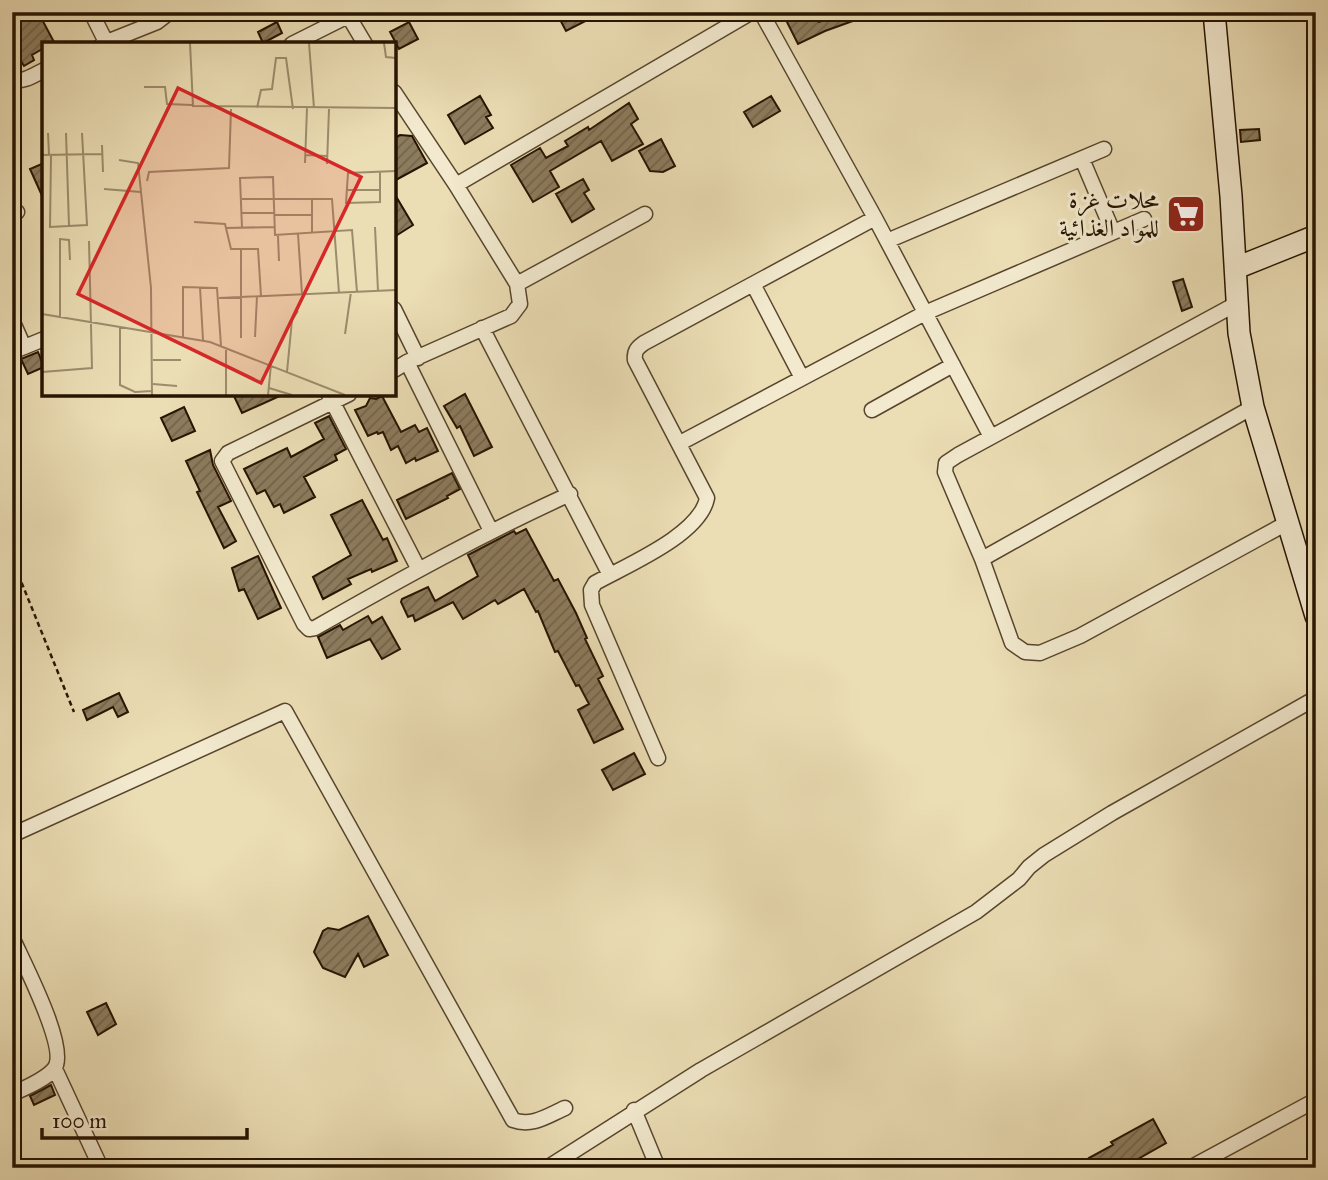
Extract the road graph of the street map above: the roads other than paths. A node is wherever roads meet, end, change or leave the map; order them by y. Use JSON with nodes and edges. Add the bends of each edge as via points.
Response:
{"nodes":[{"id":1,"x":91,"y":12,"type":"edge"},
{"id":2,"x":170,"y":12,"type":"edge"},
{"id":3,"x":752,"y":12,"type":"edge"},
{"id":4,"x":761,"y":12,"type":"edge"},
{"id":5,"x":1214,"y":12,"type":"edge"},
{"id":6,"x":350,"y":14,"type":"edge"},
{"id":7,"x":104,"y":42,"type":"edge"},
{"id":8,"x":107,"y":42,"type":"edge"},
{"id":9,"x":296,"y":42,"type":"edge"},
{"id":10,"x":364,"y":42,"type":"edge"},
{"id":11,"x":42,"y":71,"type":"edge"},
{"id":12,"x":12,"y":79,"type":"edge"},
{"id":13,"x":396,"y":95,"type":"edge"},
{"id":14,"x":408,"y":115,"type":"junction"},
{"id":15,"x":396,"y":121,"type":"edge"},
{"id":16,"x":1104,"y":149,"type":"dead end"},
{"id":17,"x":1082,"y":159,"type":"junction"},
{"id":18,"x":456,"y":185,"type":"junction"},
{"id":19,"x":645,"y":214,"type":"dead end"},
{"id":20,"x":875,"y":218,"type":"junction"},
{"id":21,"x":1144,"y":219,"type":"dead end"},
{"id":22,"x":1113,"y":232,"type":"junction"},
{"id":23,"x":1316,"y":236,"type":"edge"},
{"id":24,"x":887,"y":241,"type":"junction"},
{"id":25,"x":1236,"y":268,"type":"junction"},
{"id":26,"x":517,"y":284,"type":"junction"},
{"id":27,"x":753,"y":284,"type":"junction"},
{"id":28,"x":1236,"y":304,"type":"junction"},
{"id":29,"x":925,"y":313,"type":"junction"},
{"id":30,"x":396,"y":318,"type":"edge"},
{"id":31,"x":12,"y":320,"type":"edge"},
{"id":32,"x":482,"y":328,"type":"junction"},
{"id":33,"x":42,"y":340,"type":"edge"},
{"id":34,"x":18,"y":349,"type":"edge"},
{"id":35,"x":406,"y":363,"type":"edge"},
{"id":36,"x":953,"y":365,"type":"junction"},
{"id":37,"x":803,"y":378,"type":"junction"},
{"id":38,"x":330,"y":397,"type":"edge"},
{"id":39,"x":1253,"y":407,"type":"junction"},
{"id":40,"x":873,"y":410,"type":"dead end"},
{"id":41,"x":991,"y":437,"type":"junction"},
{"id":42,"x":680,"y":443,"type":"junction"},
{"id":43,"x":570,"y":494,"type":"junction"},
{"id":44,"x":1286,"y":523,"type":"junction"},
{"id":45,"x":491,"y":531,"type":"junction"},
{"id":46,"x":982,"y":559,"type":"junction"},
{"id":47,"x":418,"y":568,"type":"junction"},
{"id":48,"x":610,"y":575,"type":"junction"},
{"id":49,"x":1316,"y":616,"type":"edge"},
{"id":50,"x":1316,"y":698,"type":"edge"},
{"id":51,"x":658,"y":758,"type":"dead end"},
{"id":52,"x":12,"y":835,"type":"edge"},
{"id":53,"x":12,"y":937,"type":"edge"},
{"id":54,"x":55,"y":1069,"type":"junction"},
{"id":55,"x":12,"y":1094,"type":"edge"},
{"id":56,"x":1316,"y":1100,"type":"edge"},
{"id":57,"x":565,"y":1108,"type":"dead end"},
{"id":58,"x":634,"y":1110,"type":"junction"},
{"id":59,"x":101,"y":1168,"type":"edge"},
{"id":60,"x":547,"y":1168,"type":"edge"},
{"id":61,"x":658,"y":1168,"type":"edge"},
{"id":62,"x":1190,"y":1168,"type":"edge"}],
"edges":[{"from":1,"to":7,"type":"street"},
{"from":2,"to":8,"type":"street"},
{"from":3,"to":18,"type":"street"},
{"from":4,"to":20,"type":"street"},
{"from":5,"to":25,"type":"main road"},
{"from":6,"to":9,"type":"street"},
{"from":6,"to":10,"type":"street"},
{"from":11,"to":12,"type":"street","via":[[18,81]]},
{"from":13,"to":14,"type":"street"},
{"from":14,"to":15,"type":"street"},
{"from":14,"to":18,"type":"street"},
{"from":16,"to":17,"type":"street"},
{"from":17,"to":22,"type":"street"},
{"from":17,"to":24,"type":"street"},
{"from":18,"to":26,"type":"street"},
{"from":19,"to":26,"type":"street"},
{"from":20,"to":24,"type":"street"},
{"from":20,"to":27,"type":"street"},
{"from":21,"to":22,"type":"street"},
{"from":22,"to":29,"type":"street"},
{"from":23,"to":25,"type":"main road"},
{"from":24,"to":29,"type":"street"},
{"from":25,"to":28,"type":"main road"},
{"from":26,"to":32,"type":"street","via":[[520,304],[511,316]]},
{"from":27,"to":37,"type":"street"},
{"from":27,"to":42,"type":"street","via":[[637,348],[635,360]]},
{"from":28,"to":39,"type":"main road"},
{"from":28,"to":41,"type":"street"},
{"from":29,"to":36,"type":"street"},
{"from":29,"to":37,"type":"street"},
{"from":30,"to":35,"type":"street"},
{"from":31,"to":34,"type":"street"},
{"from":32,"to":35,"type":"street"},
{"from":32,"to":43,"type":"street"},
{"from":33,"to":34,"type":"street"},
{"from":35,"to":45,"type":"street"},
{"from":36,"to":40,"type":"street"},
{"from":36,"to":41,"type":"street"},
{"from":37,"to":42,"type":"street"},
{"from":38,"to":47,"type":"street"},
{"from":38,"to":47,"type":"street","via":[[228,453],[222,461],[304,624],[315,628]]},
{"from":39,"to":44,"type":"main road"},
{"from":39,"to":46,"type":"street"},
{"from":41,"to":46,"type":"street","via":[[944,468]]},
{"from":42,"to":48,"type":"street","via":[[705,492],[700,517],[680,535]]},
{"from":43,"to":45,"type":"street"},
{"from":43,"to":48,"type":"street"},
{"from":44,"to":46,"type":"street","via":[[1080,636],[1040,653],[1025,652],[1012,643]]},
{"from":44,"to":49,"type":"main road"},
{"from":45,"to":47,"type":"street"},
{"from":48,"to":51,"type":"street","via":[[596,583],[589,598]]},
{"from":50,"to":58,"type":"street","via":[[1044,855],[976,912]]},
{"from":52,"to":57,"type":"street","via":[[285,711],[513,1120],[532,1123]]},
{"from":53,"to":54,"type":"street","via":[[55,1038]]},
{"from":54,"to":55,"type":"street"},
{"from":54,"to":59,"type":"street"},
{"from":56,"to":62,"type":"street"},
{"from":58,"to":60,"type":"street"},
{"from":58,"to":61,"type":"street"}]}
